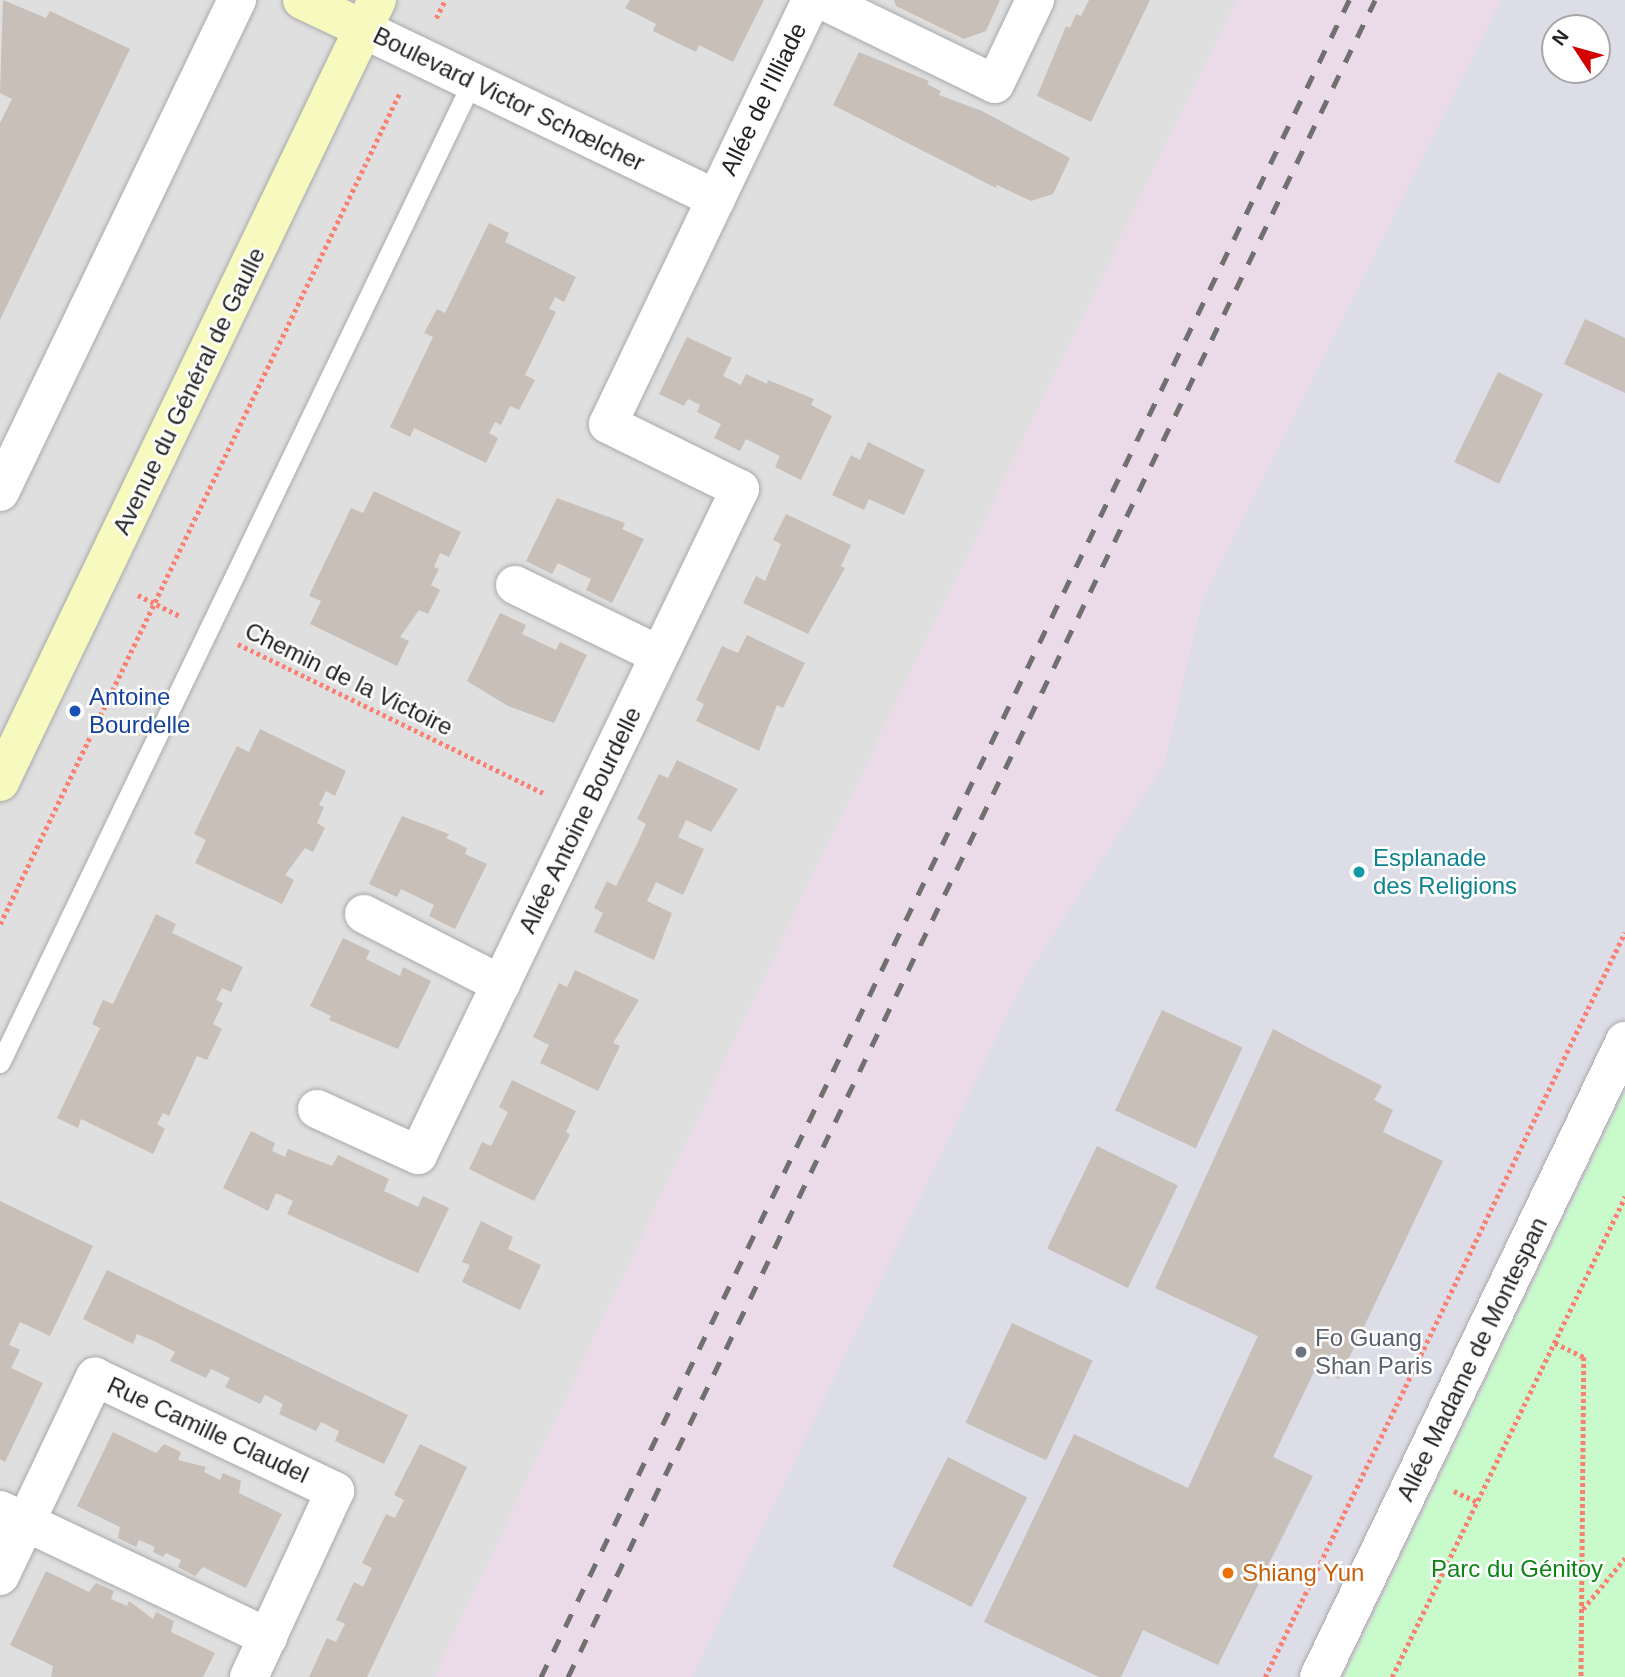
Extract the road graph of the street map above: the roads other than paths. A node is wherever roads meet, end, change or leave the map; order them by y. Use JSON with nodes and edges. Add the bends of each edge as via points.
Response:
{"nodes":[{"id":1,"x":237,"y":0,"type":"edge"},
{"id":2,"x":302,"y":0,"type":"edge"},
{"id":3,"x":811,"y":0,"type":"edge"},
{"id":4,"x":822,"y":0,"type":"edge"},
{"id":5,"x":1035,"y":0,"type":"edge"},
{"id":6,"x":370,"y":15,"type":"edge"},
{"id":7,"x":472,"y":82,"type":"junction"},
{"id":8,"x":716,"y":199,"type":"junction"},
{"id":9,"x":0,"y":492,"type":"edge"},
{"id":10,"x":515,"y":585,"type":"dead end"},
{"id":11,"x":659,"y":655,"type":"junction"},
{"id":12,"x":0,"y":782,"type":"edge"},
{"id":13,"x":364,"y":914,"type":"dead end"},
{"id":14,"x":501,"y":984,"type":"junction"},
{"id":15,"x":1625,"y":1041,"type":"edge"},
{"id":16,"x":0,"y":1063,"type":"edge"},
{"id":17,"x":317,"y":1109,"type":"dead end"},
{"id":18,"x":13,"y":1516,"type":"edge"},
{"id":19,"x":0,"y":1576,"type":"edge"},
{"id":20,"x":268,"y":1637,"type":"junction"},
{"id":21,"x":249,"y":1677,"type":"edge"},
{"id":22,"x":1319,"y":1677,"type":"edge"}],
"edges":[{"from":1,"to":9,"type":"street"},
{"from":2,"to":6,"type":"main road","name":"Boulevard Victor Schœlcher"},
{"from":3,"to":8,"type":"street","name":"Allée de l'Illiade"},
{"from":4,"to":5,"type":"street","via":[[995,84]]},
{"from":6,"to":7,"type":"street","name":"Boulevard Victor Schœlcher","via":[[418,57]]},
{"from":6,"to":12,"type":"main road","name":"Avenue du Général de Gaulle"},
{"from":7,"to":8,"type":"street","name":"Boulevard Victor Schœlcher"},
{"from":7,"to":16,"type":"lane"},
{"from":8,"to":11,"type":"street","name":"Allée Antoine Bourdelle","via":[[608,424],[740,489]]},
{"from":10,"to":11,"type":"street"},
{"from":11,"to":14,"type":"street","name":"Allée Antoine Bourdelle"},
{"from":13,"to":14,"type":"street"},
{"from":14,"to":17,"type":"street","name":"Allée Antoine Bourdelle","via":[[418,1155]]},
{"from":15,"to":22,"type":"street","name":"Allée Madame de Montespan"},
{"from":18,"to":19,"type":"street","name":"Rue Camille Claudel"},
{"from":18,"to":20,"type":"street"},
{"from":18,"to":20,"type":"street","name":"Rue Camille Claudel","via":[[95,1377],[335,1491]]},
{"from":20,"to":21,"type":"street","name":"Rue Camille Claudel"}]}
